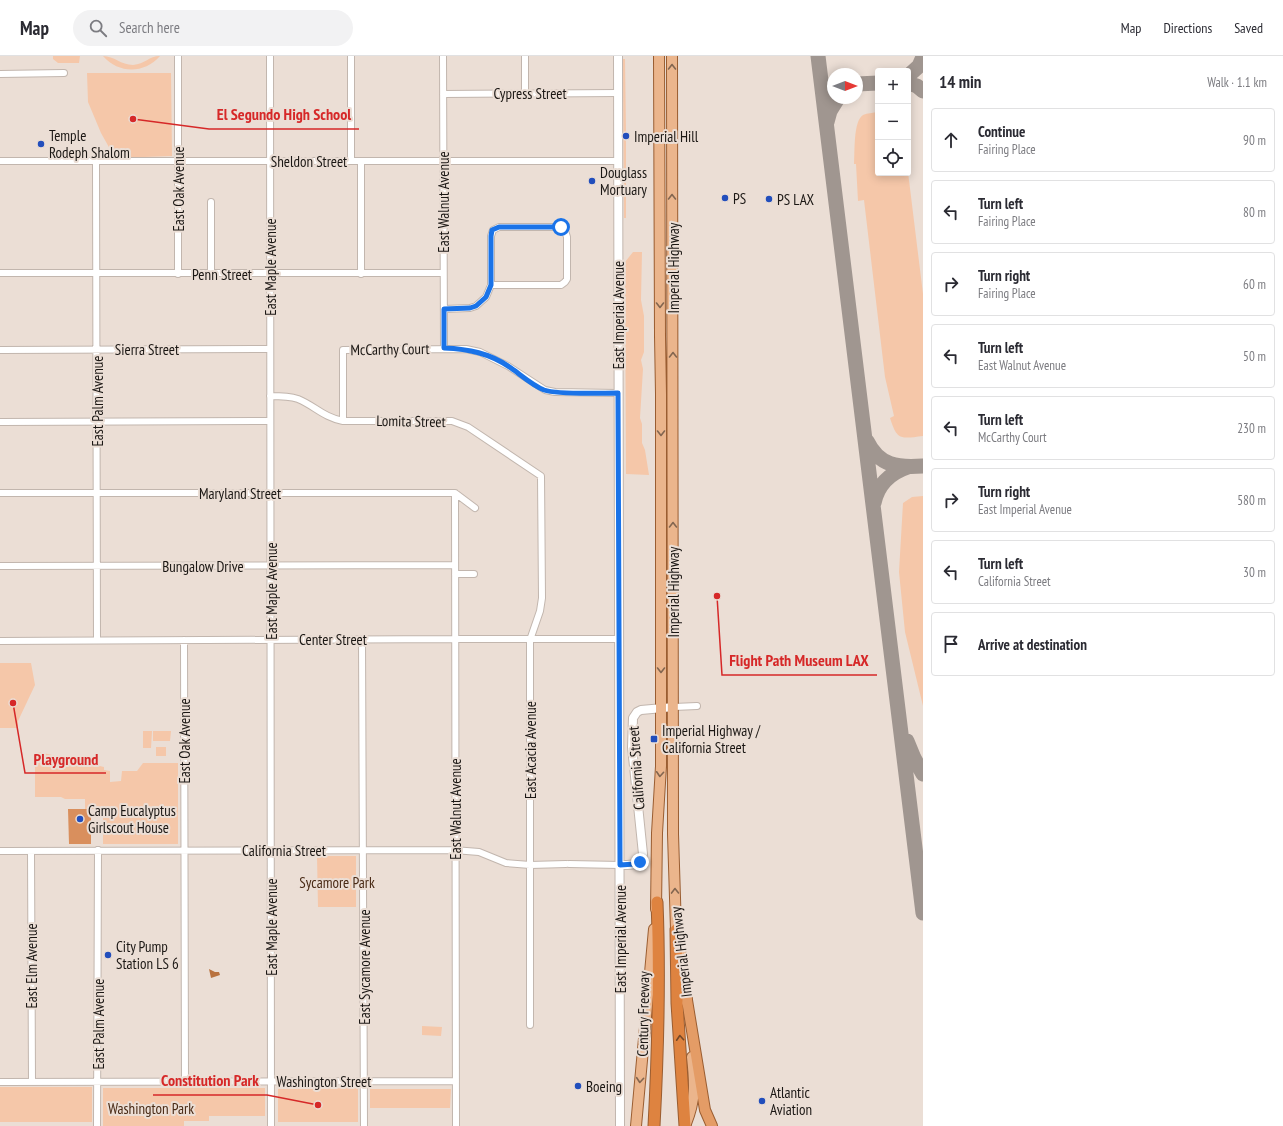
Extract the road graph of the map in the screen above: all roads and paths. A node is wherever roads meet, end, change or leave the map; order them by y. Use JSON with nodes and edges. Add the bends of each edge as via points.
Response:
{"nodes":[{"id":1,"x":178,"y":56,"type":"edge"},
{"id":2,"x":270,"y":56,"type":"edge"},
{"id":3,"x":351,"y":56,"type":"edge"},
{"id":4,"x":443,"y":56,"type":"edge"},
{"id":5,"x":525,"y":56,"type":"edge"},
{"id":6,"x":618,"y":56,"type":"edge"},
{"id":7,"x":659,"y":56,"type":"edge"},
{"id":8,"x":672,"y":56,"type":"edge"},
{"id":9,"x":64,"y":73,"type":"dead end"},
{"id":10,"x":0,"y":74,"type":"edge"},
{"id":11,"x":525,"y":93,"type":"junction"},
{"id":12,"x":618,"y":93,"type":"junction"},
{"id":13,"x":443,"y":94,"type":"junction"},
{"id":14,"x":270,"y":160,"type":"junction"},
{"id":15,"x":618,"y":160,"type":"junction"},
{"id":16,"x":96,"y":161,"type":"junction"},
{"id":17,"x":178,"y":161,"type":"junction"},
{"id":18,"x":351,"y":161,"type":"junction"},
{"id":19,"x":361,"y":161,"type":"junction"},
{"id":20,"x":443,"y":161,"type":"junction"},
{"id":21,"x":0,"y":162,"type":"edge"},
{"id":22,"x":211,"y":202,"type":"dead end"},
{"id":23,"x":444,"y":273,"type":"junction"},
{"id":24,"x":0,"y":274,"type":"edge"},
{"id":25,"x":96,"y":274,"type":"junction"},
{"id":26,"x":178,"y":274,"type":"junction"},
{"id":27,"x":212,"y":274,"type":"junction"},
{"id":28,"x":270,"y":274,"type":"junction"},
{"id":29,"x":361,"y":274,"type":"junction"},
{"id":30,"x":491,"y":285,"type":"junction"},
{"id":31,"x":444,"y":309,"type":"junction"},
{"id":32,"x":444,"y":348,"type":"junction"},
{"id":33,"x":270,"y":349,"type":"junction"},
{"id":34,"x":0,"y":350,"type":"edge"},
{"id":35,"x":97,"y":350,"type":"junction"},
{"id":36,"x":618,"y":393,"type":"junction"},
{"id":37,"x":661,"y":394,"type":"junction"},
{"id":38,"x":673,"y":394,"type":"junction"},
{"id":39,"x":270,"y":396,"type":"junction"},
{"id":40,"x":97,"y":421,"type":"junction"},
{"id":41,"x":270,"y":421,"type":"junction"},
{"id":42,"x":343,"y":421,"type":"junction"},
{"id":43,"x":0,"y":422,"type":"edge"},
{"id":44,"x":541,"y":476,"type":"joint"},
{"id":45,"x":270,"y":492,"type":"junction"},
{"id":46,"x":0,"y":493,"type":"edge"},
{"id":47,"x":97,"y":493,"type":"junction"},
{"id":48,"x":455,"y":493,"type":"junction"},
{"id":49,"x":475,"y":508,"type":"dead end"},
{"id":50,"x":455,"y":565,"type":"junction"},
{"id":51,"x":0,"y":566,"type":"edge"},
{"id":52,"x":97,"y":566,"type":"junction"},
{"id":53,"x":271,"y":566,"type":"junction"},
{"id":54,"x":455,"y":574,"type":"junction"},
{"id":55,"x":474,"y":574,"type":"dead end"},
{"id":56,"x":271,"y":639,"type":"junction"},
{"id":57,"x":362,"y":639,"type":"junction"},
{"id":58,"x":455,"y":639,"type":"junction"},
{"id":59,"x":618,"y":639,"type":"junction"},
{"id":60,"x":97,"y":640,"type":"junction"},
{"id":61,"x":184,"y":640,"type":"junction"},
{"id":62,"x":530,"y":640,"type":"junction"},
{"id":63,"x":0,"y":641,"type":"edge"},
{"id":64,"x":674,"y":706,"type":"junction"},
{"id":65,"x":697,"y":706,"type":"dead end"},
{"id":66,"x":661,"y":707,"type":"junction"},
{"id":67,"x":364,"y":849,"type":"junction"},
{"id":68,"x":98,"y":850,"type":"junction"},
{"id":69,"x":184,"y":850,"type":"junction"},
{"id":70,"x":271,"y":850,"type":"junction"},
{"id":71,"x":454,"y":850,"type":"junction"},
{"id":72,"x":0,"y":851,"type":"edge"},
{"id":73,"x":31,"y":851,"type":"junction"},
{"id":74,"x":530,"y":865,"type":"junction"},
{"id":75,"x":620,"y":865,"type":"junction"},
{"id":76,"x":657,"y":902,"type":"junction"},
{"id":77,"x":676,"y":930,"type":"junction"},
{"id":78,"x":686,"y":994,"type":"junction"},
{"id":79,"x":530,"y":1025,"type":"dead end"},
{"id":80,"x":272,"y":1081,"type":"junction"},
{"id":81,"x":456,"y":1081,"type":"junction"},
{"id":82,"x":0,"y":1082,"type":"edge"},
{"id":83,"x":32,"y":1082,"type":"junction"},
{"id":84,"x":98,"y":1082,"type":"junction"},
{"id":85,"x":185,"y":1082,"type":"junction"},
{"id":86,"x":364,"y":1082,"type":"junction"},
{"id":87,"x":97,"y":1126,"type":"edge"},
{"id":88,"x":271,"y":1126,"type":"edge"},
{"id":89,"x":364,"y":1126,"type":"edge"},
{"id":90,"x":456,"y":1126,"type":"edge"},
{"id":91,"x":620,"y":1126,"type":"edge"},
{"id":92,"x":636,"y":1126,"type":"edge"},
{"id":93,"x":654,"y":1126,"type":"edge"},
{"id":94,"x":685,"y":1126,"type":"edge"},
{"id":95,"x":712,"y":1126,"type":"edge"}],
"edges":[{"from":1,"to":17,"type":"street","name":"East Oak Avenue"},
{"from":2,"to":14,"type":"street","name":"East Maple Avenue"},
{"from":3,"to":18,"type":"street"},
{"from":4,"to":13,"type":"street","name":"East Walnut Avenue"},
{"from":5,"to":11,"type":"street"},
{"from":6,"to":12,"type":"street","name":"East Imperial Avenue"},
{"from":7,"to":37,"type":"main road","name":"Imperial Highway","one_way":true},
{"from":38,"to":8,"type":"main road","name":"Imperial Highway","one_way":true},
{"from":9,"to":10,"type":"street"},
{"from":11,"to":12,"type":"street","name":"Cypress Street"},
{"from":11,"to":13,"type":"street","name":"Cypress Street"},
{"from":12,"to":15,"type":"street","name":"East Imperial Avenue"},
{"from":13,"to":20,"type":"street","name":"East Walnut Avenue"},
{"from":14,"to":17,"type":"street","name":"Sheldon Street"},
{"from":14,"to":18,"type":"street","name":"Sheldon Street"},
{"from":14,"to":28,"type":"street","name":"East Maple Avenue"},
{"from":15,"to":20,"type":"street","name":"Sheldon Street"},
{"from":15,"to":36,"type":"street","name":"East Imperial Avenue"},
{"from":16,"to":17,"type":"street","name":"Sheldon Street"},
{"from":16,"to":21,"type":"street","name":"Sheldon Street"},
{"from":16,"to":25,"type":"street","name":"East Palm Avenue"},
{"from":17,"to":26,"type":"street","name":"East Oak Avenue"},
{"from":18,"to":19,"type":"street","name":"Sheldon Street"},
{"from":19,"to":20,"type":"street","name":"Sheldon Street"},
{"from":19,"to":29,"type":"street"},
{"from":20,"to":23,"type":"street","name":"East Walnut Avenue"},
{"from":22,"to":27,"type":"street"},
{"from":23,"to":29,"type":"street","name":"Penn Street"},
{"from":23,"to":31,"type":"street","name":"East Walnut Avenue"},
{"from":24,"to":25,"type":"street","name":"Penn Street"},
{"from":25,"to":26,"type":"street","name":"Penn Street"},
{"from":25,"to":35,"type":"street","name":"East Palm Avenue"},
{"from":26,"to":27,"type":"street","name":"Penn Street"},
{"from":27,"to":28,"type":"street","name":"Penn Street"},
{"from":28,"to":29,"type":"street","name":"Penn Street"},
{"from":28,"to":33,"type":"street","name":"East Maple Avenue"},
{"from":30,"to":30,"type":"street","via":[[492,230],[499,227],[561,227],[565,231],[568,237],[567,279],[561,285]]},
{"from":30,"to":31,"type":"street","via":[[486,297],[476,306]]},
{"from":31,"to":32,"type":"street","name":"East Walnut Avenue"},
{"from":32,"to":36,"type":"street","name":"McCarthy Court","via":[[480,352],[508,366],[545,390]]},
{"from":32,"to":42,"type":"street","name":"McCarthy Court","via":[[343,350]]},
{"from":33,"to":35,"type":"street","name":"Sierra Street"},
{"from":33,"to":39,"type":"street","name":"East Maple Avenue"},
{"from":34,"to":35,"type":"street","name":"Sierra Street"},
{"from":35,"to":40,"type":"street","name":"East Palm Avenue"},
{"from":36,"to":59,"type":"street","name":"East Imperial Avenue"},
{"from":37,"to":38,"type":"main road"},
{"from":37,"to":66,"type":"main road","name":"Imperial Highway","one_way":true},
{"from":64,"to":38,"type":"main road","name":"Imperial Highway","one_way":true},
{"from":39,"to":41,"type":"street","name":"East Maple Avenue"},
{"from":39,"to":42,"type":"street","name":"Lomita Street","via":[[297,399],[330,418]]},
{"from":40,"to":41,"type":"street"},
{"from":40,"to":43,"type":"street"},
{"from":40,"to":47,"type":"street","name":"East Palm Avenue"},
{"from":41,"to":45,"type":"street","name":"East Maple Avenue"},
{"from":42,"to":44,"type":"street","name":"Lomita Street","via":[[452,421],[468,427]]},
{"from":44,"to":62,"type":"street","name":"East Acacia Avenue","via":[[542,598]]},
{"from":45,"to":47,"type":"street","name":"Maryland Street"},
{"from":45,"to":48,"type":"street","name":"Maryland Street"},
{"from":45,"to":53,"type":"street","name":"East Maple Avenue"},
{"from":46,"to":47,"type":"street","name":"Maryland Street"},
{"from":47,"to":52,"type":"street","name":"East Palm Avenue"},
{"from":48,"to":49,"type":"street"},
{"from":48,"to":50,"type":"street","name":"East Walnut Avenue"},
{"from":50,"to":53,"type":"street","name":"Bungalow Drive"},
{"from":50,"to":54,"type":"street","name":"East Walnut Avenue"},
{"from":51,"to":52,"type":"street","name":"Bungalow Drive"},
{"from":52,"to":53,"type":"street","name":"Bungalow Drive"},
{"from":52,"to":60,"type":"street","name":"East Palm Avenue"},
{"from":53,"to":56,"type":"street","name":"East Maple Avenue"},
{"from":54,"to":55,"type":"street"},
{"from":54,"to":58,"type":"street","name":"East Walnut Avenue"},
{"from":56,"to":57,"type":"street","name":"Center Street"},
{"from":56,"to":61,"type":"street","name":"Center Street"},
{"from":56,"to":70,"type":"street","name":"East Maple Avenue"},
{"from":57,"to":58,"type":"street","name":"Center Street"},
{"from":57,"to":67,"type":"street","name":"East Sycamore Avenue"},
{"from":58,"to":62,"type":"street","name":"Center Street"},
{"from":58,"to":71,"type":"street","name":"East Walnut Avenue"},
{"from":59,"to":62,"type":"street","name":"Center Street"},
{"from":59,"to":75,"type":"street","name":"East Imperial Avenue"},
{"from":60,"to":61,"type":"street","name":"Center Street"},
{"from":60,"to":63,"type":"street","name":"Center Street"},
{"from":61,"to":69,"type":"street","name":"East Oak Avenue"},
{"from":62,"to":74,"type":"street","name":"East Acacia Avenue"},
{"from":64,"to":65,"type":"street","name":"California Street"},
{"from":64,"to":66,"type":"street","name":"California Street"},
{"from":77,"to":64,"type":"main road","name":"Imperial Highway","one_way":true,"via":[[673,834]]},
{"from":66,"to":75,"type":"street","name":"California Street","via":[[641,710],[633,718],[632,746],[643,854],[640,862]]},
{"from":66,"to":76,"type":"main road","name":"Imperial Highway","one_way":true},
{"from":67,"to":70,"type":"street","name":"California Street"},
{"from":67,"to":71,"type":"street","name":"California Street"},
{"from":67,"to":86,"type":"street","name":"East Sycamore Avenue"},
{"from":68,"to":69,"type":"street","name":"California Street"},
{"from":68,"to":73,"type":"street","name":"California Street"},
{"from":68,"to":84,"type":"street","name":"East Palm Avenue"},
{"from":69,"to":70,"type":"street","name":"California Street"},
{"from":69,"to":85,"type":"street","name":"East Oak Avenue"},
{"from":70,"to":80,"type":"street","name":"East Maple Avenue"},
{"from":71,"to":74,"type":"street","name":"California Street","via":[[479,852],[506,864]]},
{"from":71,"to":81,"type":"street","name":"East Walnut Avenue"},
{"from":72,"to":73,"type":"street","name":"California Street"},
{"from":73,"to":83,"type":"street","name":"East Elm Avenue"},
{"from":74,"to":75,"type":"street","name":"California Street"},
{"from":74,"to":79,"type":"street","name":"East Acacia Avenue"},
{"from":75,"to":91,"type":"street","name":"East Imperial Avenue"},
{"from":76,"to":92,"type":"main road","name":"Imperial Highway","one_way":true},
{"from":76,"to":93,"type":"highway","name":"Century Freeway","via":[[658,1043]]},
{"from":77,"to":78,"type":"main road","name":"Imperial Highway"},
{"from":94,"to":77,"type":"highway","one_way":true,"via":[[677,1003]]},
{"from":78,"to":94,"type":"main road","name":"Imperial Highway","via":[[695,1086],[694,1101]]},
{"from":78,"to":95,"type":"highway","via":[[705,1110]]},
{"from":80,"to":85,"type":"street","name":"Washington Street"},
{"from":80,"to":86,"type":"street","name":"Washington Street"},
{"from":80,"to":88,"type":"street","name":"East Maple Avenue"},
{"from":81,"to":86,"type":"street","name":"Washington Street"},
{"from":81,"to":90,"type":"street","name":"East Walnut Avenue"},
{"from":82,"to":83,"type":"street","name":"Washington Street"},
{"from":83,"to":84,"type":"street","name":"Washington Street"},
{"from":84,"to":85,"type":"street","name":"Washington Street"},
{"from":84,"to":87,"type":"street","name":"East Palm Avenue"},
{"from":86,"to":89,"type":"street","name":"East Sycamore Avenue"}]}
